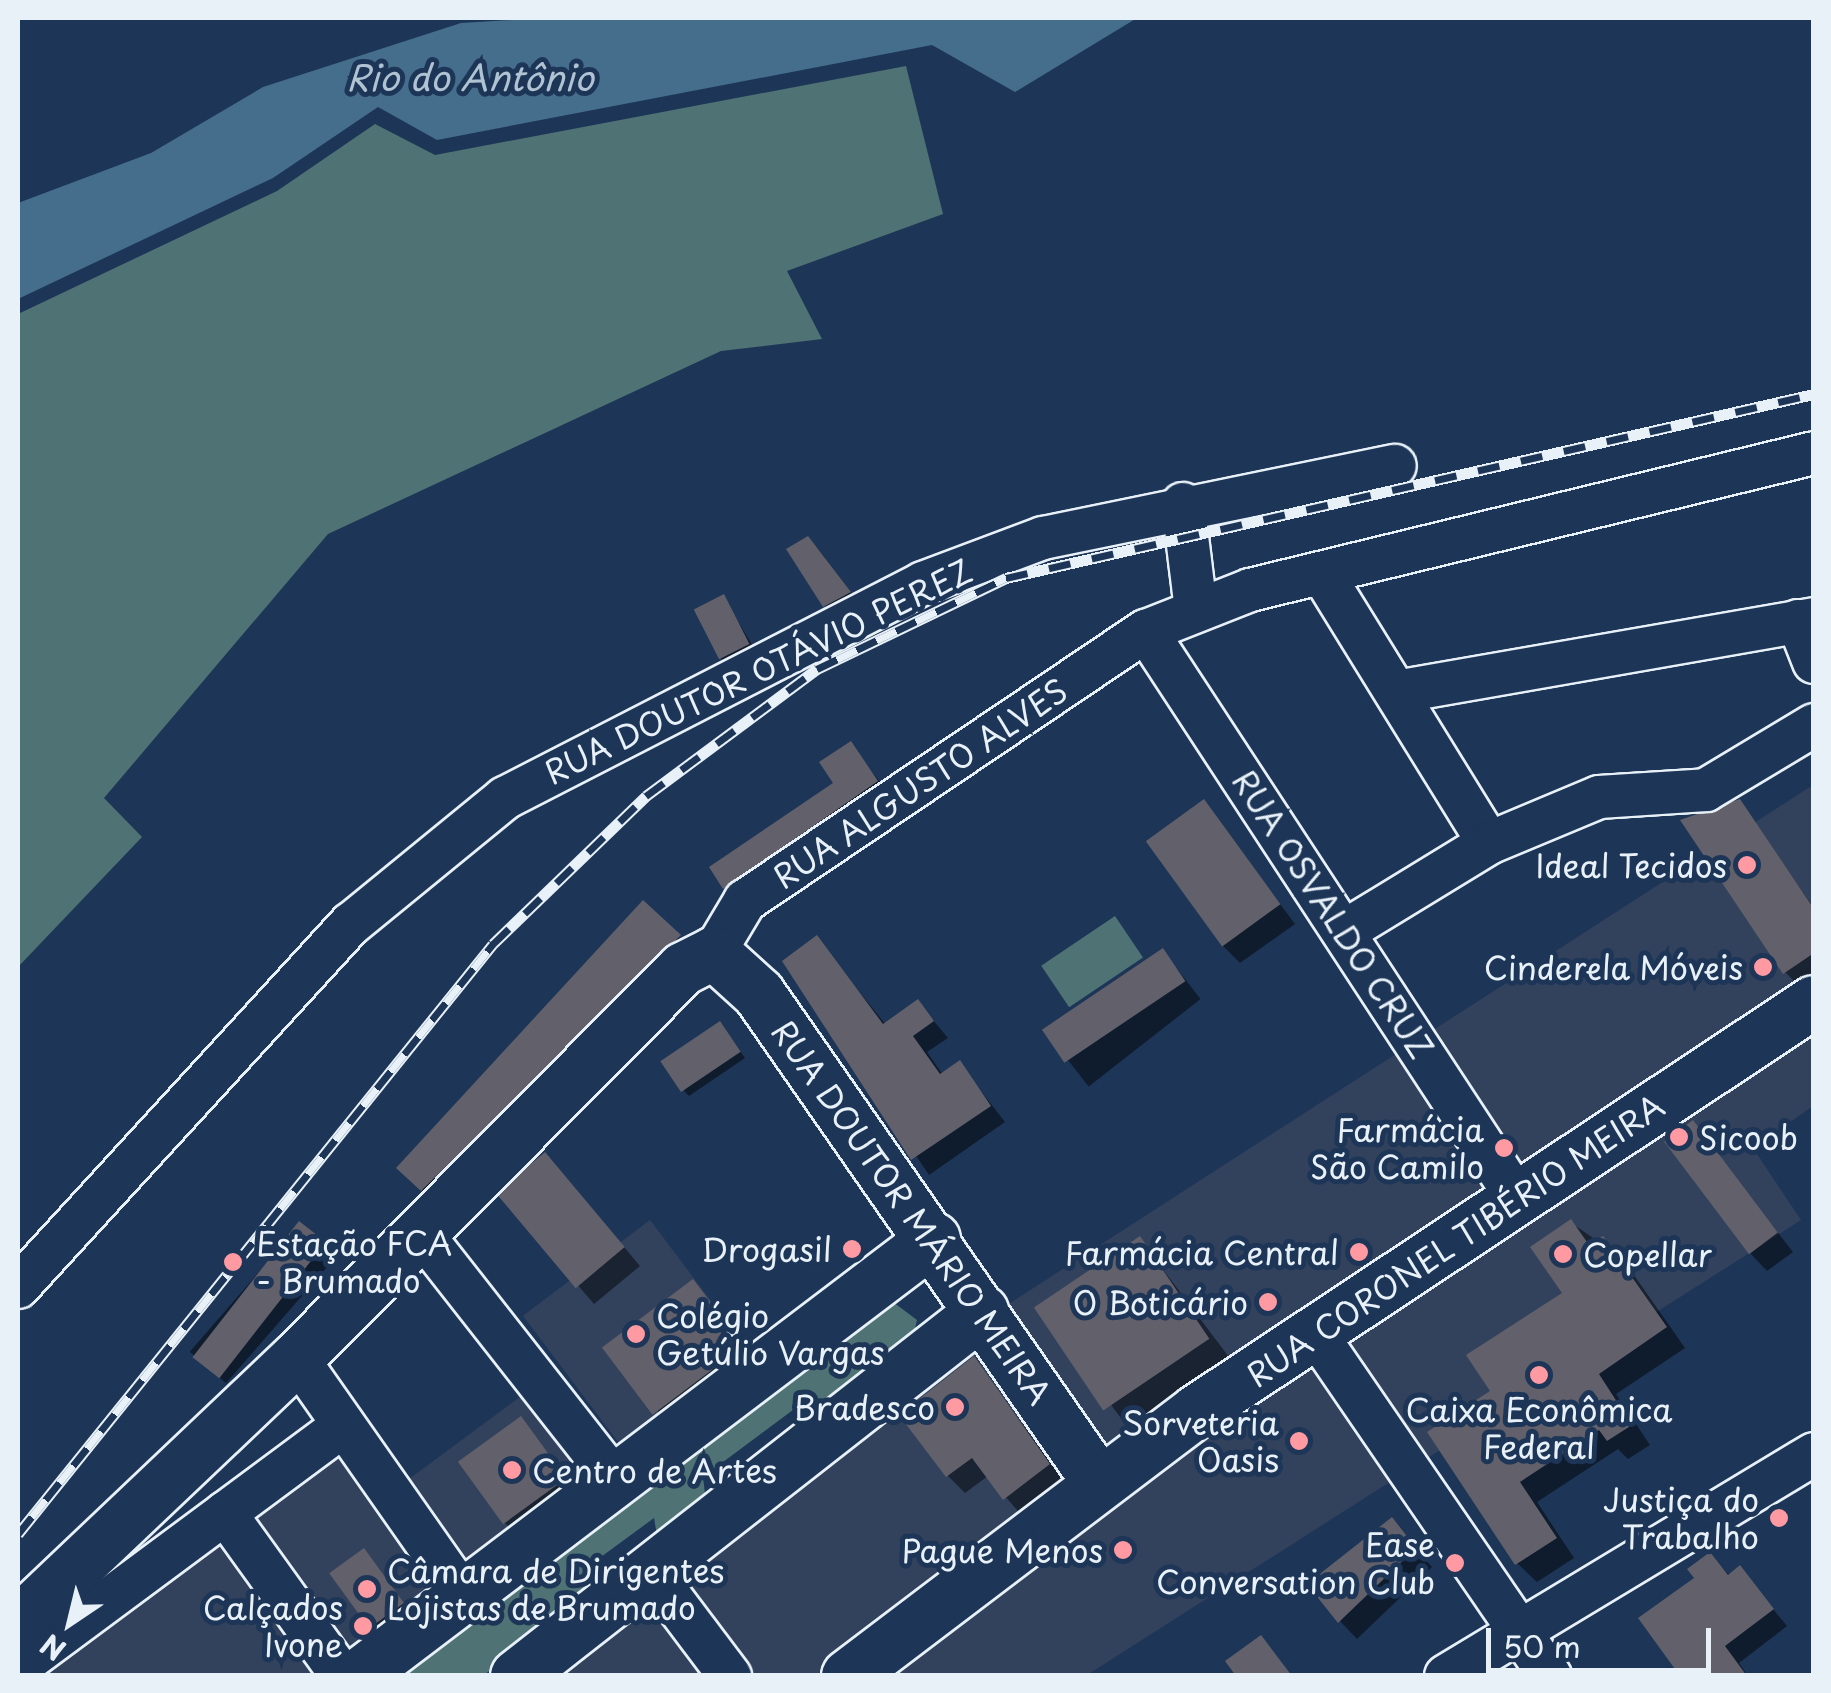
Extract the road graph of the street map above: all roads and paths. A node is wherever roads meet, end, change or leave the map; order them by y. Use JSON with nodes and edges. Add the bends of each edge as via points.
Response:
{"nodes":[{"id":1,"x":1814,"y":453,"type":"edge"},
{"id":2,"x":1395,"y":466,"type":"dead end"},
{"id":3,"x":1183,"y":504,"type":"junction"},
{"id":4,"x":1322,"y":573,"type":"junction"},
{"id":5,"x":1196,"y":610,"type":"junction"},
{"id":6,"x":1806,"y":620,"type":"edge"},
{"id":7,"x":1146,"y":631,"type":"junction"},
{"id":8,"x":1814,"y":662,"type":"edge"},
{"id":9,"x":1396,"y":692,"type":"junction"},
{"id":10,"x":1814,"y":725,"type":"edge"},
{"id":11,"x":1489,"y":843,"type":"junction"},
{"id":12,"x":1345,"y":931,"type":"junction"},
{"id":13,"x":714,"y":953,"type":"junction"},
{"id":14,"x":1814,"y":1002,"type":"edge"},
{"id":15,"x":1517,"y":1198,"type":"junction"},
{"id":16,"x":422,"y":1234,"type":"junction"},
{"id":17,"x":934,"y":1239,"type":"junction"},
{"id":18,"x":18,"y":1288,"type":"edge"},
{"id":19,"x":982,"y":1312,"type":"junction"},
{"id":20,"x":1314,"y":1330,"type":"junction"},
{"id":21,"x":297,"y":1358,"type":"junction"},
{"id":22,"x":343,"y":1426,"type":"junction"},
{"id":23,"x":1814,"y":1454,"type":"edge"},
{"id":24,"x":615,"y":1480,"type":"junction"},
{"id":25,"x":1098,"y":1481,"type":"junction"},
{"id":26,"x":225,"y":1513,"type":"junction"},
{"id":27,"x":650,"y":1570,"type":"junction"},
{"id":28,"x":463,"y":1595,"type":"junction"},
{"id":29,"x":18,"y":1623,"type":"edge"},
{"id":30,"x":1520,"y":1629,"type":"junction"},
{"id":31,"x":18,"y":1666,"type":"edge"},
{"id":32,"x":342,"y":1676,"type":"edge"},
{"id":33,"x":358,"y":1676,"type":"edge"},
{"id":34,"x":517,"y":1676,"type":"edge"},
{"id":35,"x":730,"y":1676,"type":"edge"},
{"id":36,"x":848,"y":1676,"type":"edge"},
{"id":37,"x":1446,"y":1676,"type":"edge"},
{"id":38,"x":1550,"y":1676,"type":"edge"}],
"edges":[{"from":1,"to":4,"type":"street"},
{"from":2,"to":3,"type":"street","name":"RUA DOUTOR OTÁVIO PEREZ"},
{"from":3,"to":5,"type":"street"},
{"from":3,"to":18,"type":"street","name":"RUA DOUTOR OTÁVIO PEREZ","via":[[1043,538],[923,583],[506,798],[351,924]]},
{"from":4,"to":5,"type":"street"},
{"from":4,"to":9,"type":"street"},
{"from":5,"to":7,"type":"street"},
{"from":6,"to":8,"type":"street"},
{"from":6,"to":9,"type":"street"},
{"from":7,"to":12,"type":"street","name":"RUA OSVALDO CRUZ"},
{"from":7,"to":13,"type":"street","name":"RUA ALGUSTO ALVES","via":[[745,901]]},
{"from":9,"to":11,"type":"street"},
{"from":10,"to":11,"type":"street","via":[[1706,790],[1599,798]]},
{"from":11,"to":12,"type":"street"},
{"from":12,"to":15,"type":"street","name":"RUA OSVALDO CRUZ"},
{"from":13,"to":16,"type":"main road","via":[[683,969]]},
{"from":13,"to":17,"type":"main road","name":"RUA DOUTOR MÁRIO MEIRA","via":[[759,994]]},
{"from":14,"to":15,"type":"main road","name":"RUA CORONEL TIBÉRIO MEIRA"},
{"from":15,"to":20,"type":"main road","name":"RUA CORONEL TIBÉRIO MEIRA"},
{"from":16,"to":21,"type":"main road"},
{"from":16,"to":24,"type":"street"},
{"from":17,"to":19,"type":"main road","name":"RUA DOUTOR MÁRIO MEIRA"},
{"from":17,"to":24,"type":"main road"},
{"from":19,"to":25,"type":"main road","name":"RUA DOUTOR MÁRIO MEIRA"},
{"from":19,"to":27,"type":"main road"},
{"from":20,"to":25,"type":"main road","name":"RUA CORONEL TIBÉRIO MEIRA"},
{"from":20,"to":30,"type":"street"},
{"from":21,"to":22,"type":"street"},
{"from":21,"to":29,"type":"main road"},
{"from":22,"to":26,"type":"street"},
{"from":22,"to":28,"type":"street"},
{"from":23,"to":30,"type":"street"},
{"from":24,"to":28,"type":"main road"},
{"from":25,"to":36,"type":"main road","name":"RUA CORONEL TIBÉRIO MEIRA"},
{"from":26,"to":31,"type":"street"},
{"from":26,"to":32,"type":"street"},
{"from":27,"to":34,"type":"main road"},
{"from":27,"to":35,"type":"street"},
{"from":28,"to":33,"type":"main road"},
{"from":30,"to":37,"type":"street"},
{"from":30,"to":38,"type":"street"}]}
